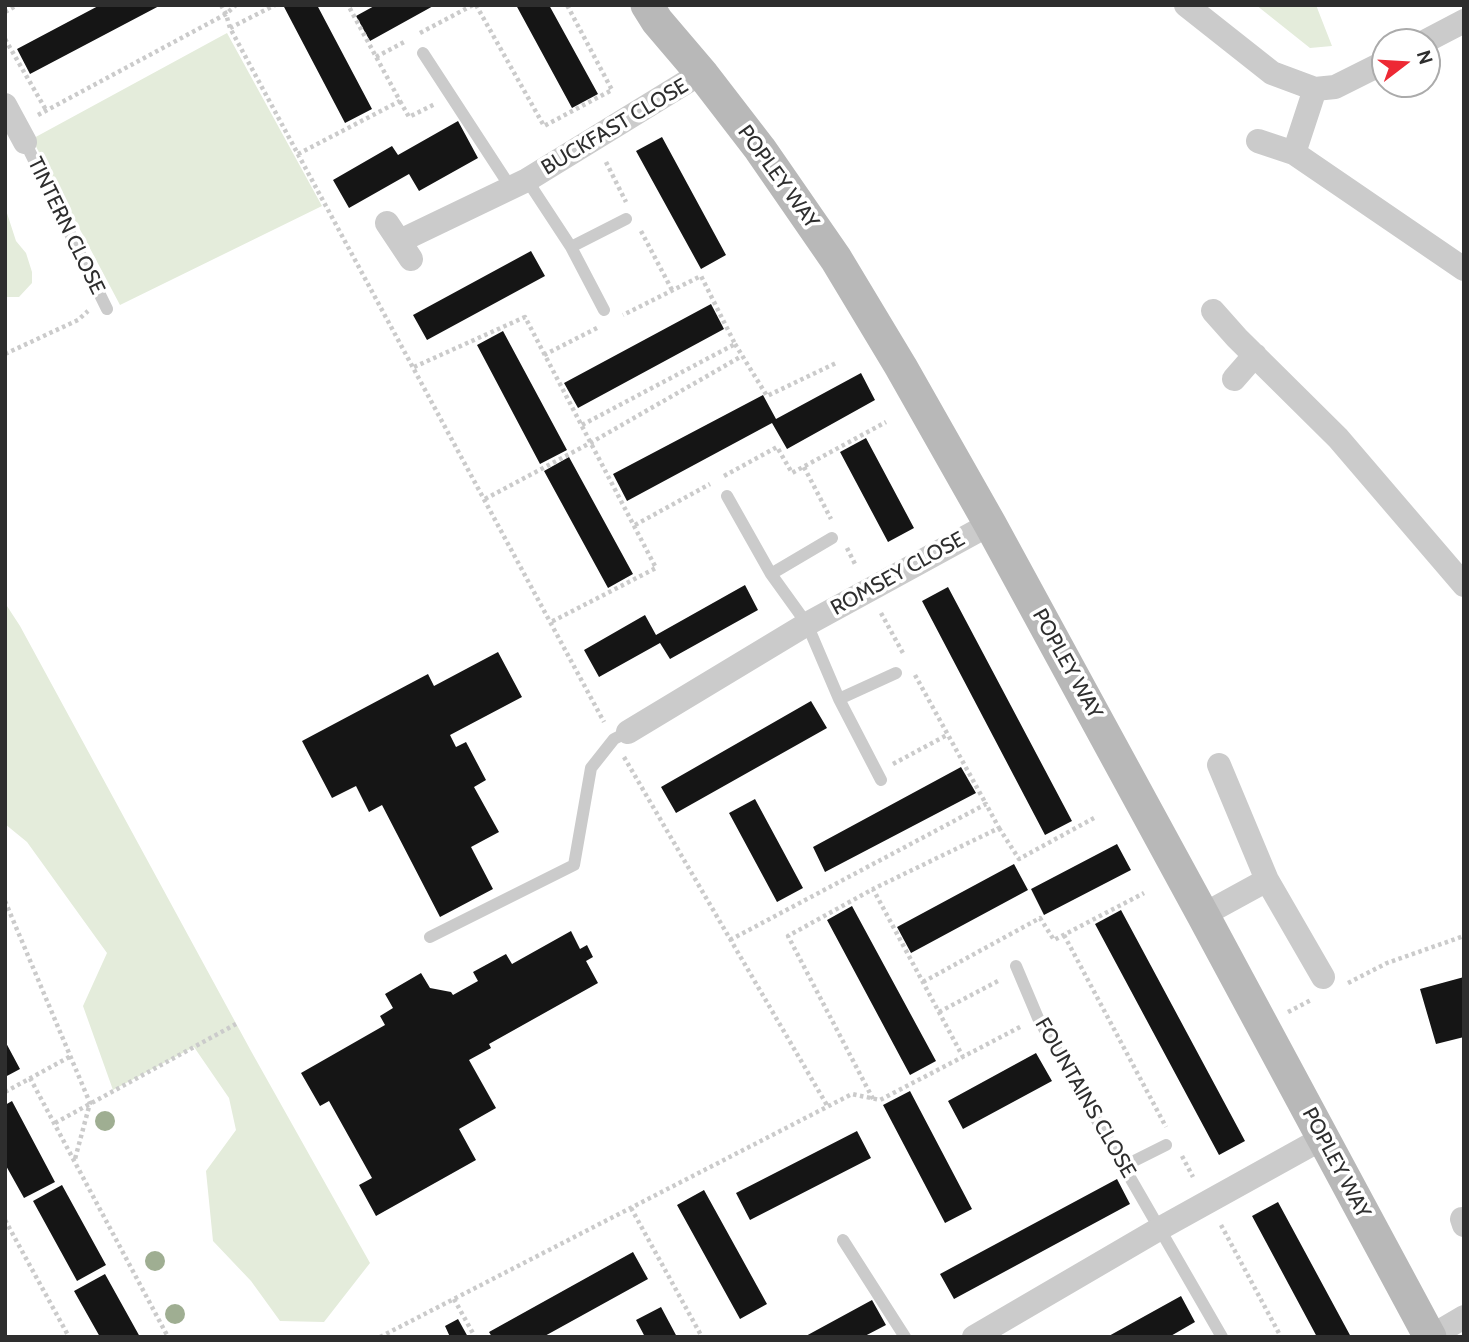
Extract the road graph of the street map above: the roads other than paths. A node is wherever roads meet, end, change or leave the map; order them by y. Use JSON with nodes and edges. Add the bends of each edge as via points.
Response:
{"nodes":[{"id":1,"x":1186,"y":5,"type":"edge"},
{"id":2,"x":647,"y":11,"type":"edge"},
{"id":3,"x":1464,"y":21,"type":"edge"},
{"id":4,"x":1441,"y":33,"type":"edge"},
{"id":5,"x":423,"y":53,"type":"dead end"},
{"id":6,"x":1371,"y":69,"type":"edge"},
{"id":7,"x":703,"y":75,"type":"junction"},
{"id":8,"x":1315,"y":89,"type":"junction"},
{"id":9,"x":5,"y":105,"type":"edge"},
{"id":10,"x":1258,"y":141,"type":"dead end"},
{"id":11,"x":25,"y":142,"type":"joint"},
{"id":12,"x":1294,"y":153,"type":"junction"},
{"id":13,"x":519,"y":184,"type":"junction"},
{"id":14,"x":626,"y":219,"type":"dead end"},
{"id":15,"x":399,"y":241,"type":"dead end"},
{"id":16,"x":571,"y":247,"type":"junction"},
{"id":17,"x":1464,"y":269,"type":"edge"},
{"id":18,"x":105,"y":304,"type":"road end"},
{"id":19,"x":604,"y":310,"type":"dead end"},
{"id":20,"x":1213,"y":311,"type":"dead end"},
{"id":21,"x":1255,"y":355,"type":"junction"},
{"id":22,"x":1234,"y":379,"type":"dead end"},
{"id":23,"x":727,"y":496,"type":"dead end"},
{"id":24,"x":990,"y":524,"type":"junction"},
{"id":25,"x":832,"y":538,"type":"dead end"},
{"id":26,"x":771,"y":574,"type":"junction"},
{"id":27,"x":1464,"y":584,"type":"edge"},
{"id":28,"x":807,"y":624,"type":"junction"},
{"id":29,"x":896,"y":673,"type":"dead end"},
{"id":30,"x":839,"y":699,"type":"junction"},
{"id":31,"x":621,"y":736,"type":"joint"},
{"id":32,"x":1219,"y":765,"type":"dead end"},
{"id":33,"x":879,"y":776,"type":"road end"},
{"id":34,"x":1267,"y":880,"type":"junction"},
{"id":35,"x":1203,"y":915,"type":"junction"},
{"id":36,"x":430,"y":937,"type":"dead end"},
{"id":37,"x":1017,"y":968,"type":"road end"},
{"id":38,"x":1325,"y":988,"type":"road end"},
{"id":39,"x":1323,"y":1138,"type":"junction"},
{"id":40,"x":1166,"y":1144,"type":"dead end"},
{"id":41,"x":1124,"y":1166,"type":"junction"},
{"id":42,"x":1159,"y":1228,"type":"junction"},
{"id":43,"x":843,"y":1240,"type":"dead end"},
{"id":44,"x":1464,"y":1317,"type":"edge"},
{"id":45,"x":905,"y":1337,"type":"edge"},
{"id":46,"x":974,"y":1337,"type":"edge"},
{"id":47,"x":1222,"y":1337,"type":"edge"},
{"id":48,"x":1430,"y":1337,"type":"edge"}],
"edges":[{"from":1,"to":8,"type":"street","via":[[1272,73]]},
{"from":2,"to":7,"type":"street","name":"POPLEY WAY"},
{"from":3,"to":4,"type":"street"},
{"from":5,"to":13,"type":"lane","name":"BUCKFAST CLOSE"},
{"from":6,"to":8,"type":"street","via":[[1335,87]]},
{"from":7,"to":13,"type":"street","name":"BUCKFAST CLOSE"},
{"from":7,"to":24,"type":"street","name":"POPLEY WAY","via":[[836,259]]},
{"from":8,"to":12,"type":"street"},
{"from":9,"to":11,"type":"street","name":"TINTERN CLOSE"},
{"from":10,"to":12,"type":"street"},
{"from":11,"to":18,"type":"lane","name":"TINTERN CLOSE"},
{"from":12,"to":17,"type":"street"},
{"from":13,"to":15,"type":"street","name":"BUCKFAST CLOSE"},
{"from":13,"to":16,"type":"lane","name":"BUCKFAST CLOSE"},
{"from":14,"to":16,"type":"lane"},
{"from":16,"to":19,"type":"lane","name":"BUCKFAST CLOSE"},
{"from":20,"to":21,"type":"street"},
{"from":21,"to":22,"type":"street"},
{"from":21,"to":27,"type":"street","via":[[1338,439]]},
{"from":23,"to":26,"type":"lane","name":"ROMSEY CLOSE"},
{"from":24,"to":28,"type":"street","name":"ROMSEY CLOSE"},
{"from":24,"to":35,"type":"street","name":"POPLEY WAY"},
{"from":25,"to":26,"type":"lane"},
{"from":26,"to":28,"type":"lane","name":"ROMSEY CLOSE"},
{"from":28,"to":30,"type":"lane","name":"ROMSEY CLOSE"},
{"from":28,"to":31,"type":"street","name":"ROMSEY CLOSE"},
{"from":29,"to":30,"type":"lane"},
{"from":30,"to":33,"type":"lane","name":"ROMSEY CLOSE"},
{"from":31,"to":36,"type":"lane","via":[[591,768],[574,865]]},
{"from":32,"to":34,"type":"street"},
{"from":34,"to":35,"type":"street"},
{"from":34,"to":38,"type":"street"},
{"from":35,"to":39,"type":"street","name":"POPLEY WAY"},
{"from":37,"to":41,"type":"lane","name":"FOUNTAINS CLOSE","via":[[1038,1018]]},
{"from":39,"to":42,"type":"street"},
{"from":39,"to":48,"type":"street","name":"POPLEY WAY"},
{"from":40,"to":41,"type":"lane"},
{"from":41,"to":42,"type":"lane","name":"FOUNTAINS CLOSE"},
{"from":42,"to":46,"type":"street"},
{"from":42,"to":47,"type":"lane","name":"FOUNTAINS CLOSE"},
{"from":43,"to":45,"type":"lane"},
{"from":44,"to":48,"type":"street"}]}
